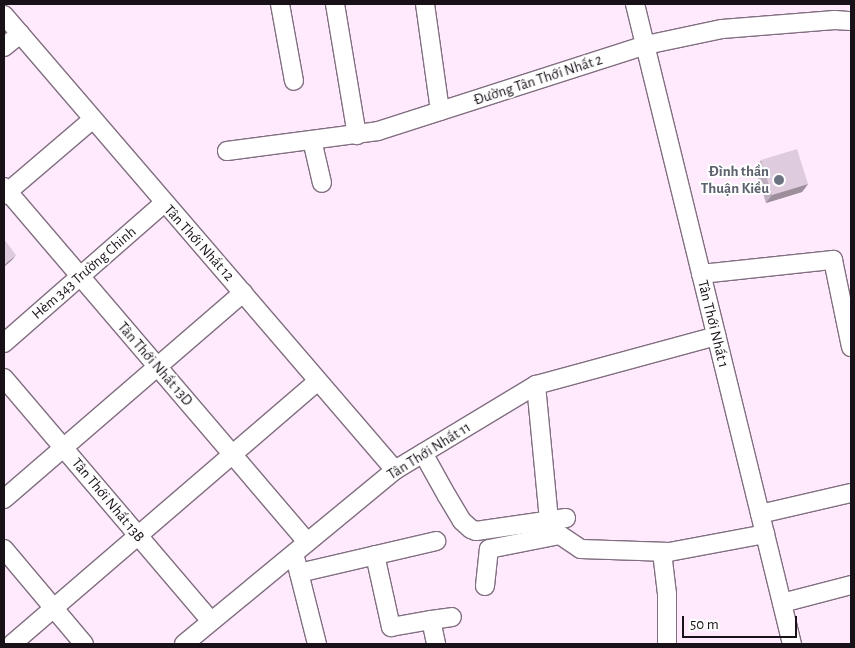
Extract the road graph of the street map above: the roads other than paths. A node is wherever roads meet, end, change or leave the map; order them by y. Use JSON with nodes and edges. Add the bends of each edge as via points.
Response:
{"nodes":[{"id":1,"x":280,"y":4,"type":"edge"},
{"id":2,"x":335,"y":4,"type":"edge"},
{"id":3,"x":425,"y":4,"type":"edge"},
{"id":4,"x":635,"y":4,"type":"edge"},
{"id":5,"x":4,"y":15,"type":"edge"},
{"id":6,"x":851,"y":21,"type":"edge"},
{"id":7,"x":20,"y":34,"type":"junction"},
{"id":8,"x":646,"y":45,"type":"junction"},
{"id":9,"x":4,"y":47,"type":"edge"},
{"id":10,"x":294,"y":81,"type":"dead end"},
{"id":11,"x":440,"y":111,"type":"junction"},
{"id":12,"x":93,"y":119,"type":"junction"},
{"id":13,"x":357,"y":135,"type":"junction"},
{"id":14,"x":312,"y":140,"type":"junction"},
{"id":15,"x":227,"y":151,"type":"dead end"},
{"id":16,"x":322,"y":182,"type":"dead end"},
{"id":17,"x":5,"y":191,"type":"edge"},
{"id":18,"x":164,"y":203,"type":"junction"},
{"id":19,"x":701,"y":274,"type":"junction"},
{"id":20,"x":79,"y":277,"type":"junction"},
{"id":21,"x":244,"y":293,"type":"junction"},
{"id":22,"x":716,"y":336,"type":"junction"},
{"id":23,"x":4,"y":343,"type":"edge"},
{"id":24,"x":851,"y":347,"type":"edge"},
{"id":25,"x":158,"y":366,"type":"junction"},
{"id":26,"x":4,"y":378,"type":"edge"},
{"id":27,"x":318,"y":382,"type":"junction"},
{"id":28,"x":536,"y":385,"type":"junction"},
{"id":29,"x":64,"y":447,"type":"junction"},
{"id":30,"x":423,"y":453,"type":"junction"},
{"id":31,"x":232,"y":454,"type":"junction"},
{"id":32,"x":395,"y":470,"type":"junction"},
{"id":33,"x":851,"y":493,"type":"edge"},
{"id":34,"x":4,"y":499,"type":"edge"},
{"id":35,"x":760,"y":514,"type":"junction"},
{"id":36,"x":765,"y":534,"type":"junction"},
{"id":37,"x":137,"y":536,"type":"junction"},
{"id":38,"x":436,"y":541,"type":"dead end"},
{"id":39,"x":307,"y":542,"type":"junction"},
{"id":40,"x":4,"y":549,"type":"edge"},
{"id":41,"x":662,"y":552,"type":"junction"},
{"id":42,"x":294,"y":554,"type":"junction"},
{"id":43,"x":375,"y":555,"type":"junction"},
{"id":44,"x":299,"y":573,"type":"junction"},
{"id":45,"x":851,"y":585,"type":"edge"},
{"id":46,"x":485,"y":586,"type":"dead end"},
{"id":47,"x":782,"y":603,"type":"junction"},
{"id":48,"x":53,"y":609,"type":"junction"},
{"id":49,"x":452,"y":617,"type":"dead end"},
{"id":50,"x":431,"y":620,"type":"junction"},
{"id":51,"x":211,"y":621,"type":"junction"},
{"id":52,"x":12,"y":644,"type":"edge"},
{"id":53,"x":84,"y":644,"type":"edge"},
{"id":54,"x":184,"y":644,"type":"edge"},
{"id":55,"x":317,"y":644,"type":"edge"},
{"id":56,"x":436,"y":644,"type":"edge"},
{"id":57,"x":667,"y":644,"type":"edge"},
{"id":58,"x":792,"y":644,"type":"edge"}],
"edges":[{"from":1,"to":10,"type":"street"},
{"from":2,"to":13,"type":"street"},
{"from":3,"to":11,"type":"street"},
{"from":4,"to":8,"type":"street","name":"Tân Thới Nhất 1"},
{"from":5,"to":7,"type":"street","name":"Tân Thới Nhất 12"},
{"from":6,"to":8,"type":"street","name":"Đường Tân Thới Nhất 2","via":[[722,29]]},
{"from":7,"to":9,"type":"street"},
{"from":7,"to":12,"type":"street","name":"Tân Thới Nhất 12"},
{"from":8,"to":11,"type":"street","name":"Đường Tân Thới Nhất 2"},
{"from":8,"to":19,"type":"street","name":"Tân Thới Nhất 1"},
{"from":11,"to":13,"type":"street","name":"Đường Tân Thới Nhất 2"},
{"from":12,"to":17,"type":"street"},
{"from":12,"to":18,"type":"street","name":"Tân Thới Nhất 12"},
{"from":13,"to":14,"type":"street","name":"Đường Tân Thới Nhất 2"},
{"from":14,"to":15,"type":"street","name":"Đường Tân Thới Nhất 2"},
{"from":14,"to":16,"type":"street"},
{"from":17,"to":20,"type":"street","name":"Tân Thới Nhất 13D"},
{"from":18,"to":20,"type":"street","name":"Hẻm 343 Trường Chinh"},
{"from":18,"to":21,"type":"street","name":"Tân Thới Nhất 12"},
{"from":19,"to":22,"type":"street","name":"Tân Thới Nhất 1"},
{"from":19,"to":24,"type":"street","via":[[833,260]]},
{"from":20,"to":23,"type":"street","name":"Hẻm 343 Trường Chinh"},
{"from":20,"to":25,"type":"street","name":"Tân Thới Nhất 13D"},
{"from":21,"to":25,"type":"street"},
{"from":21,"to":27,"type":"street","name":"Tân Thới Nhất 12"},
{"from":22,"to":28,"type":"street","name":"Tân Thới Nhất 11"},
{"from":22,"to":35,"type":"street","name":"Tân Thới Nhất 1"},
{"from":25,"to":29,"type":"street"},
{"from":25,"to":31,"type":"street","name":"Tân Thới Nhất 13D"},
{"from":26,"to":29,"type":"street","name":"Tân Thới Nhất 13B"},
{"from":27,"to":31,"type":"street"},
{"from":27,"to":32,"type":"street","name":"Tân Thới Nhất 12"},
{"from":28,"to":30,"type":"street","name":"Tân Thới Nhất 11"},
{"from":28,"to":30,"type":"street","via":[[558,519],[476,531],[466,527]]},
{"from":29,"to":34,"type":"street"},
{"from":29,"to":37,"type":"street","name":"Tân Thới Nhất 13B"},
{"from":30,"to":32,"type":"street","name":"Tân Thới Nhất 11"},
{"from":31,"to":37,"type":"street"},
{"from":31,"to":39,"type":"street","name":"Tân Thới Nhất 13D"},
{"from":32,"to":39,"type":"street","name":"Tân Thới Nhất 11"},
{"from":33,"to":35,"type":"street"},
{"from":35,"to":36,"type":"street","name":"Tân Thới Nhất 1"},
{"from":36,"to":41,"type":"street"},
{"from":36,"to":47,"type":"street","name":"Tân Thới Nhất 1"},
{"from":37,"to":48,"type":"street"},
{"from":37,"to":51,"type":"street","name":"Tân Thới Nhất 13B"},
{"from":38,"to":43,"type":"street"},
{"from":39,"to":42,"type":"street","name":"Tân Thới Nhất 11"},
{"from":40,"to":48,"type":"street"},
{"from":41,"to":46,"type":"street","via":[[581,549],[560,535],[489,550]]},
{"from":41,"to":57,"type":"street","via":[[667,594]]},
{"from":42,"to":44,"type":"street"},
{"from":42,"to":51,"type":"street","name":"Tân Thới Nhất 11"},
{"from":43,"to":44,"type":"street"},
{"from":43,"to":50,"type":"street","via":[[390,626]]},
{"from":44,"to":55,"type":"street"},
{"from":45,"to":47,"type":"street"},
{"from":47,"to":58,"type":"street","name":"Tân Thới Nhất 1"},
{"from":48,"to":52,"type":"street"},
{"from":48,"to":53,"type":"street"},
{"from":49,"to":50,"type":"street"},
{"from":50,"to":56,"type":"street"},
{"from":51,"to":54,"type":"street","name":"Tân Thới Nhất 11"}]}
